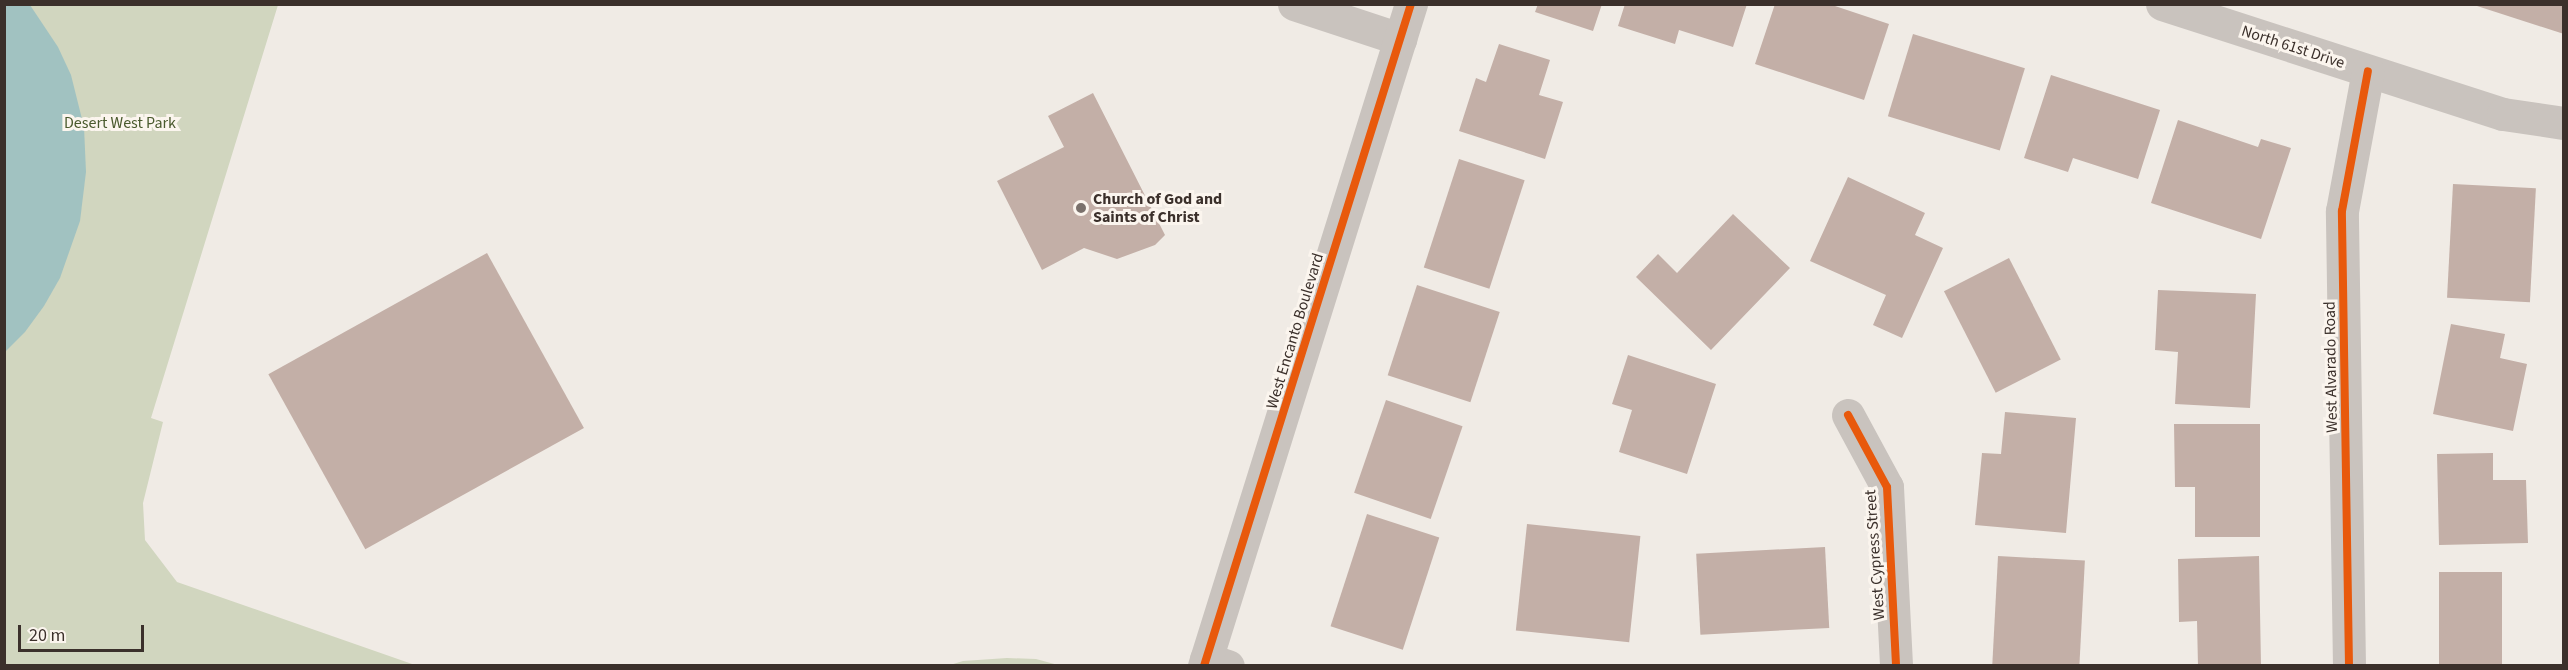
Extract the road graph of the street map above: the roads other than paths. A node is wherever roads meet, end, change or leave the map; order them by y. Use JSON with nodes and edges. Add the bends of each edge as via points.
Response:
{"nodes":[{"id":1,"x":1294,"y":4,"type":"edge"},
{"id":2,"x":1411,"y":4,"type":"edge"},
{"id":3,"x":2162,"y":4,"type":"edge"},
{"id":4,"x":1400,"y":39,"type":"junction"},
{"id":5,"x":2368,"y":71,"type":"junction"},
{"id":6,"x":2564,"y":123,"type":"edge"},
{"id":7,"x":1848,"y":415,"type":"dead end"},
{"id":8,"x":1213,"y":663,"type":"edge"},
{"id":9,"x":1896,"y":666,"type":"edge"},
{"id":10,"x":2349,"y":666,"type":"edge"}],
"edges":[{"from":1,"to":4,"type":"street"},
{"from":2,"to":4,"type":"street","name":"West Encanto Boulevard"},
{"from":3,"to":5,"type":"street","name":"North 61st Drive"},
{"from":4,"to":8,"type":"street","name":"West Encanto Boulevard"},
{"from":5,"to":6,"type":"street","name":"North 61st Drive","via":[[2503,114]]},
{"from":5,"to":10,"type":"street","name":"West Alvarado Road","via":[[2342,211]]},
{"from":7,"to":9,"type":"street","name":"West Cypress Street","via":[[1887,487]]}]}
